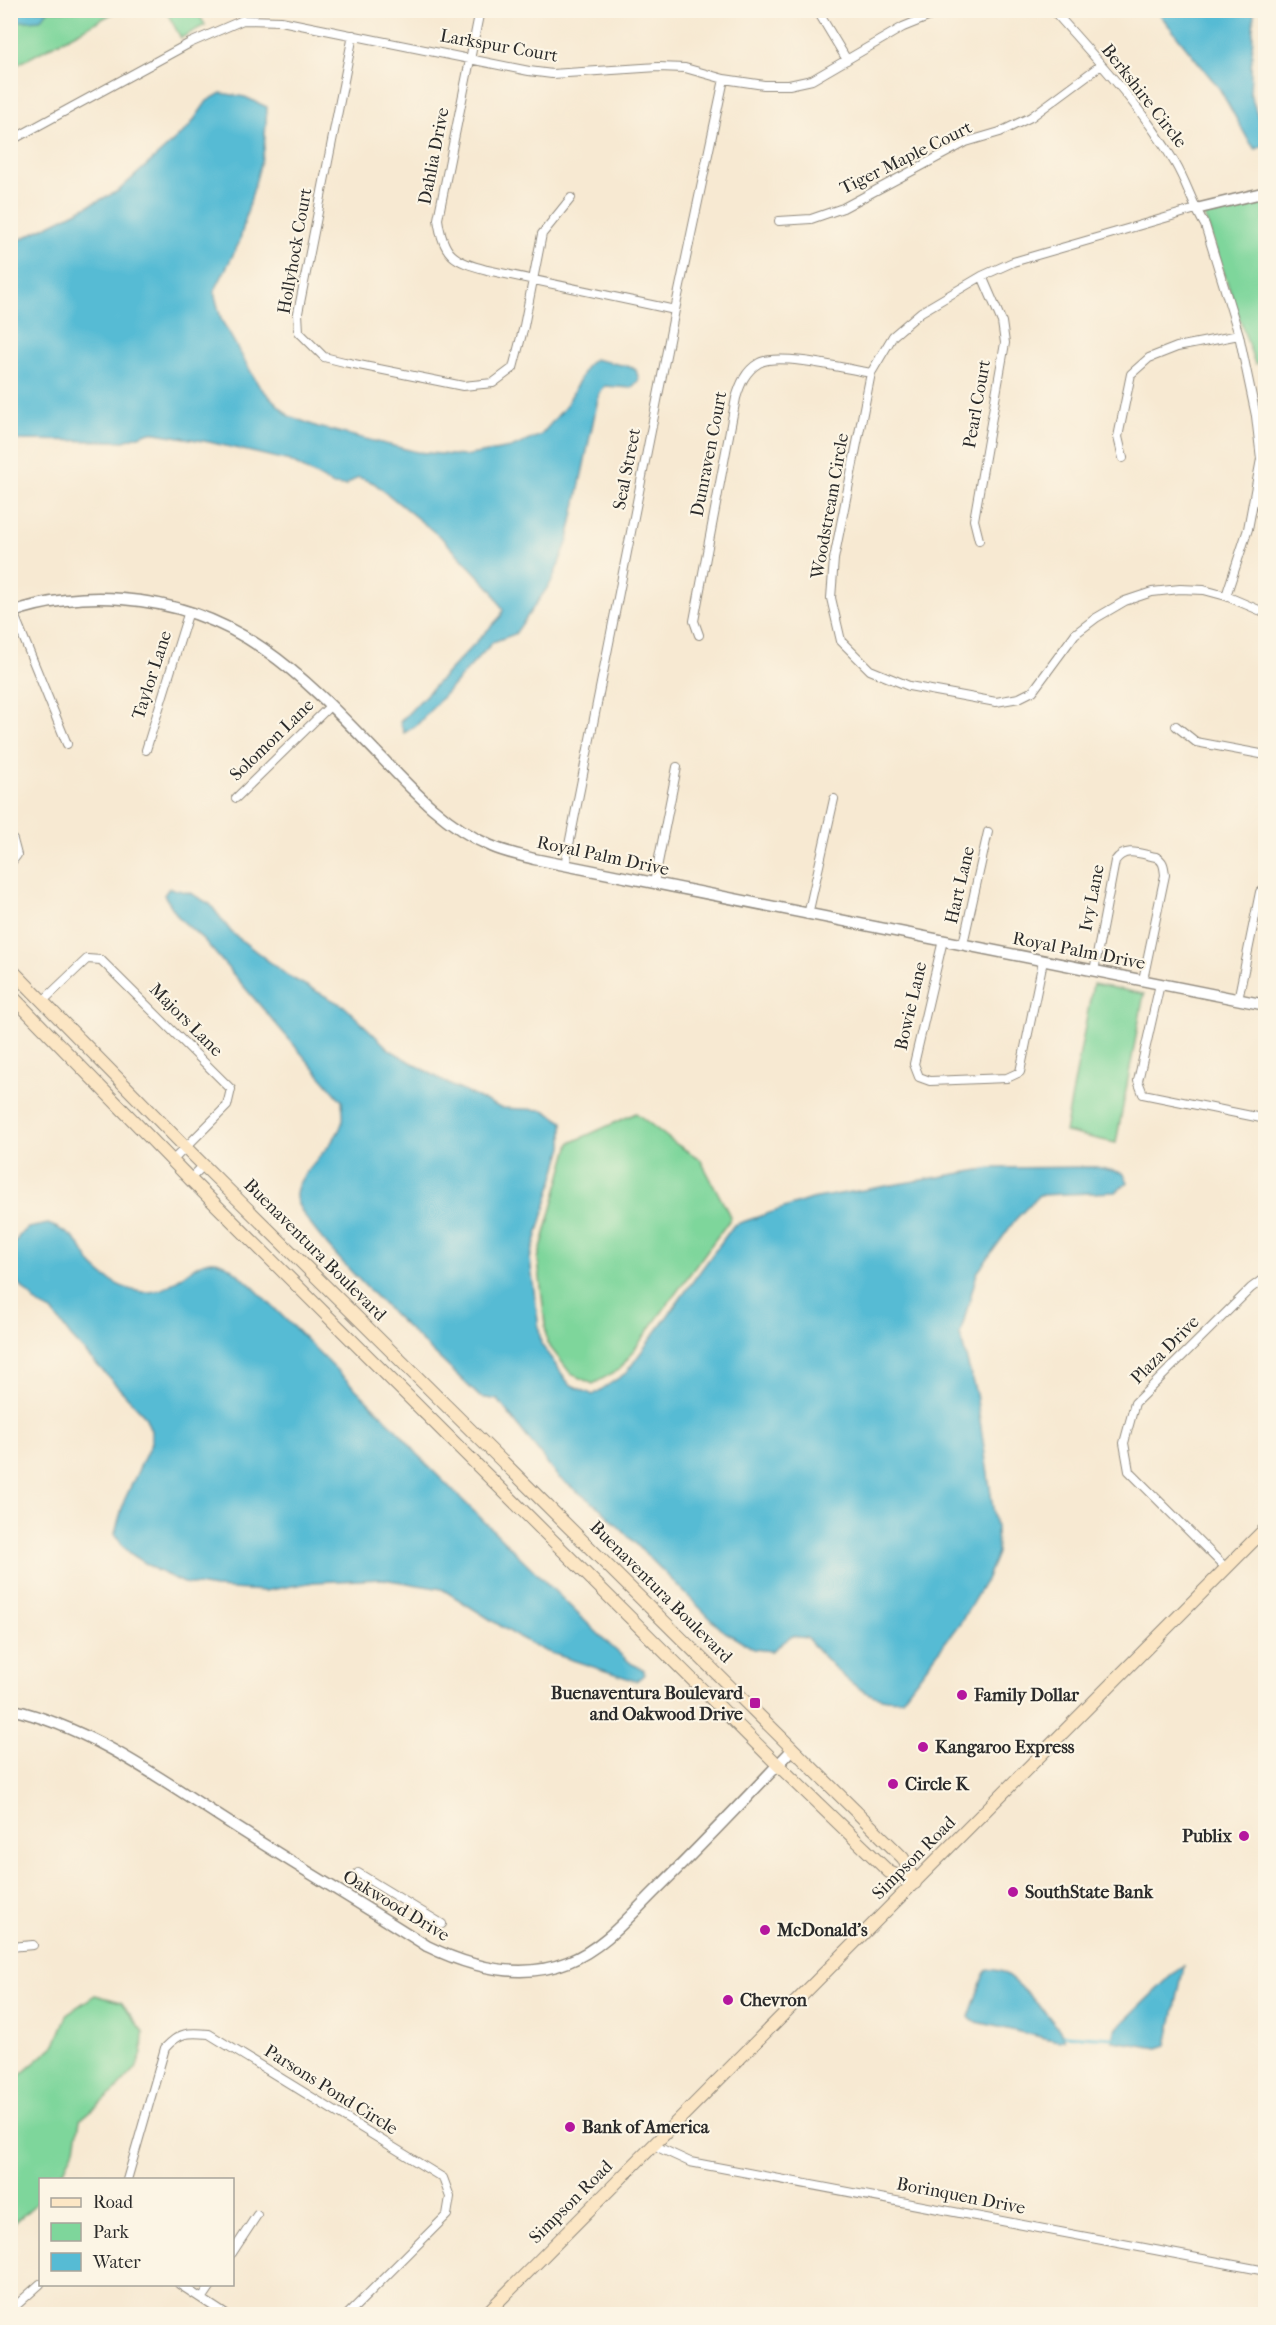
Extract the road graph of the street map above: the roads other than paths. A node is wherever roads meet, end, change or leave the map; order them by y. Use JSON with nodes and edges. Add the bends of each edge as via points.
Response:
{"nodes":[{"id":1,"x":480,"y":10,"type":"edge"},
{"id":2,"x":817,"y":10,"type":"edge"},
{"id":3,"x":945,"y":10,"type":"edge"},
{"id":4,"x":1053,"y":10,"type":"edge"},
{"id":5,"x":353,"y":35,"type":"junction"},
{"id":6,"x":470,"y":59,"type":"junction"},
{"id":7,"x":847,"y":60,"type":"junction"},
{"id":8,"x":1101,"y":65,"type":"junction"},
{"id":9,"x":724,"y":79,"type":"junction"},
{"id":10,"x":10,"y":141,"type":"edge"},
{"id":11,"x":1266,"y":192,"type":"edge"},
{"id":12,"x":571,"y":198,"type":"dead end"},
{"id":13,"x":1196,"y":209,"type":"junction"},
{"id":14,"x":779,"y":221,"type":"dead end"},
{"id":15,"x":982,"y":276,"type":"junction"},
{"id":16,"x":532,"y":279,"type":"junction"},
{"id":17,"x":675,"y":310,"type":"junction"},
{"id":18,"x":1239,"y":335,"type":"junction"},
{"id":19,"x":872,"y":373,"type":"junction"},
{"id":20,"x":1123,"y":458,"type":"dead end"},
{"id":21,"x":979,"y":540,"type":"dead end"},
{"id":22,"x":1226,"y":596,"type":"junction"},
{"id":23,"x":189,"y":611,"type":"junction"},
{"id":24,"x":12,"y":612,"type":"edge"},
{"id":25,"x":1266,"y":613,"type":"edge"},
{"id":26,"x":699,"y":635,"type":"dead end"},
{"id":27,"x":330,"y":706,"type":"junction"},
{"id":28,"x":1176,"y":726,"type":"dead end"},
{"id":29,"x":67,"y":744,"type":"dead end"},
{"id":30,"x":146,"y":750,"type":"dead end"},
{"id":31,"x":1266,"y":755,"type":"edge"},
{"id":32,"x":677,"y":767,"type":"dead end"},
{"id":33,"x":236,"y":798,"type":"dead end"},
{"id":34,"x":834,"y":799,"type":"dead end"},
{"id":35,"x":988,"y":832,"type":"dead end"},
{"id":36,"x":10,"y":837,"type":"edge"},
{"id":37,"x":10,"y":864,"type":"edge"},
{"id":38,"x":565,"y":865,"type":"junction"},
{"id":39,"x":654,"y":884,"type":"junction"},
{"id":40,"x":1266,"y":888,"type":"edge"},
{"id":41,"x":808,"y":915,"type":"junction"},
{"id":42,"x":943,"y":940,"type":"junction"},
{"id":43,"x":963,"y":944,"type":"junction"},
{"id":44,"x":1043,"y":961,"type":"junction"},
{"id":45,"x":10,"y":968,"type":"edge"},
{"id":46,"x":1094,"y":971,"type":"junction"},
{"id":47,"x":1143,"y":980,"type":"junction"},
{"id":48,"x":1160,"y":984,"type":"junction"},
{"id":49,"x":10,"y":994,"type":"edge"},
{"id":50,"x":44,"y":1000,"type":"junction"},
{"id":51,"x":1238,"y":1000,"type":"junction"},
{"id":52,"x":1266,"y":1005,"type":"edge"},
{"id":53,"x":1266,"y":1116,"type":"edge"},
{"id":54,"x":186,"y":1148,"type":"junction"},
{"id":55,"x":172,"y":1161,"type":"junction"},
{"id":56,"x":204,"y":1165,"type":"junction"},
{"id":57,"x":190,"y":1179,"type":"junction"},
{"id":58,"x":1266,"y":1277,"type":"edge"},
{"id":59,"x":1266,"y":1528,"type":"edge"},
{"id":60,"x":1226,"y":1568,"type":"junction"},
{"id":61,"x":10,"y":1709,"type":"edge"},
{"id":62,"x":793,"y":1749,"type":"junction"},
{"id":63,"x":778,"y":1765,"type":"junction"},
{"id":64,"x":358,"y":1873,"type":"dead end"},
{"id":65,"x":915,"y":1883,"type":"junction"},
{"id":66,"x":442,"y":1924,"type":"dead end"},
{"id":67,"x":33,"y":1945,"type":"dead end"},
{"id":68,"x":10,"y":1947,"type":"edge"},
{"id":69,"x":653,"y":2145,"type":"junction"},
{"id":70,"x":128,"y":2178,"type":"edge"},
{"id":71,"x":257,"y":2215,"type":"dead end"},
{"id":72,"x":234,"y":2250,"type":"edge"},
{"id":73,"x":1266,"y":2271,"type":"edge"},
{"id":74,"x":39,"y":2285,"type":"edge"},
{"id":75,"x":182,"y":2286,"type":"edge"},
{"id":76,"x":211,"y":2286,"type":"edge"},
{"id":77,"x":202,"y":2299,"type":"junction"},
{"id":78,"x":10,"y":2311,"type":"edge"},
{"id":79,"x":225,"y":2314,"type":"edge"},
{"id":80,"x":348,"y":2314,"type":"edge"},
{"id":81,"x":486,"y":2314,"type":"edge"}],
"edges":[{"from":1,"to":6,"type":"street","name":"Dahlia Drive"},
{"from":2,"to":7,"type":"street"},
{"from":3,"to":7,"type":"street","name":"Larkspur Court","via":[[903,27]]},
{"from":4,"to":8,"type":"street","name":"Berkshire Circle"},
{"from":5,"to":6,"type":"street","name":"Larkspur Court"},
{"from":5,"to":10,"type":"street","name":"Larkspur Court","via":[[281,21],[243,20],[190,43]]},
{"from":5,"to":16,"type":"street","name":"Hollyhock Court","via":[[299,298],[299,332],[324,357],[463,386],[493,383],[513,368]]},
{"from":6,"to":9,"type":"street","name":"Larkspur Court","via":[[552,74],[658,67],[685,68]]},
{"from":6,"to":16,"type":"street","name":"Dahlia Drive","via":[[438,219],[440,234],[445,248],[460,262]]},
{"from":7,"to":9,"type":"street","name":"Larkspur Court","via":[[812,80],[789,85]]},
{"from":8,"to":13,"type":"street","name":"Berkshire Circle","via":[[1149,123],[1176,164]]},
{"from":8,"to":14,"type":"street","name":"Tiger Maple Court","via":[[1031,117],[966,142],[843,208],[811,219]]},
{"from":9,"to":17,"type":"street","name":"Seal Street"},
{"from":11,"to":13,"type":"street"},
{"from":12,"to":16,"type":"street","name":"Hollyhock Court","via":[[542,234]]},
{"from":13,"to":15,"type":"street","name":"Woodstream Circle","via":[[1054,249]]},
{"from":13,"to":18,"type":"street","name":"Berkshire Circle","via":[[1205,225]]},
{"from":15,"to":19,"type":"street","name":"Woodstream Circle","via":[[921,312],[893,336]]},
{"from":15,"to":21,"type":"street","name":"Pearl Court","via":[[1002,322],[1005,343],[974,520]]},
{"from":16,"to":17,"type":"street","name":"Dahlia Drive"},
{"from":17,"to":38,"type":"street","name":"Seal Street"},
{"from":18,"to":20,"type":"street","via":[[1177,347],[1149,358],[1131,374],[1118,437]]},
{"from":18,"to":22,"type":"street","name":"Berkshire Circle","via":[[1261,459],[1248,529]]},
{"from":19,"to":22,"type":"street","name":"Woodstream Circle","via":[[834,558],[831,598],[841,640],[870,670],[909,686],[996,702],[1018,698],[1034,690],[1075,634],[1125,601],[1152,592],[1180,590],[1204,590]]},
{"from":19,"to":26,"type":"street","name":"Dunraven Court","via":[[783,359],[759,363],[742,379],[694,621]]},
{"from":22,"to":25,"type":"street","name":"Woodstream Circle"},
{"from":23,"to":24,"type":"street","name":"Royal Palm Drive","via":[[143,600],[110,598],[49,603]]},
{"from":23,"to":27,"type":"street","name":"Royal Palm Drive","via":[[229,627],[268,650]]},
{"from":23,"to":30,"type":"street","name":"Taylor Lane"},
{"from":24,"to":29,"type":"street"},
{"from":27,"to":33,"type":"street","name":"Solomon Lane"},
{"from":27,"to":38,"type":"street","name":"Royal Palm Drive","via":[[415,794],[454,825],[490,846]]},
{"from":28,"to":31,"type":"street","via":[[1196,742]]},
{"from":32,"to":39,"type":"street"},
{"from":34,"to":41,"type":"street"},
{"from":35,"to":43,"type":"street","name":"Hart Lane"},
{"from":36,"to":37,"type":"street","via":[[17,855]]},
{"from":38,"to":39,"type":"street","name":"Royal Palm Drive"},
{"from":39,"to":41,"type":"street","name":"Royal Palm Drive"},
{"from":40,"to":51,"type":"street","via":[[1260,892]]},
{"from":41,"to":42,"type":"street","name":"Royal Palm Drive"},
{"from":42,"to":43,"type":"street","name":"Royal Palm Drive"},
{"from":42,"to":44,"type":"street","name":"Bowie Lane","via":[[914,1064],[919,1077],[930,1081],[1007,1078],[1020,1072]]},
{"from":43,"to":44,"type":"street","name":"Royal Palm Drive"},
{"from":44,"to":46,"type":"street","name":"Royal Palm Drive"},
{"from":45,"to":50,"type":"main road","name":"Buenaventura Boulevard"},
{"from":46,"to":47,"type":"street","name":"Royal Palm Drive"},
{"from":46,"to":47,"type":"street","name":"Ivy Lane","via":[[1115,861],[1126,852],[1156,857],[1161,859],[1165,875]]},
{"from":47,"to":48,"type":"street","name":"Royal Palm Drive"},
{"from":48,"to":51,"type":"street","name":"Royal Palm Drive"},
{"from":48,"to":53,"type":"street","via":[[1138,1081],[1143,1094]]},
{"from":49,"to":55,"type":"main road","name":"Buenaventura Boulevard"},
{"from":50,"to":54,"type":"main road","name":"Buenaventura Boulevard"},
{"from":50,"to":54,"type":"street","name":"Majors Lane","via":[[87,959],[101,960],[231,1089],[227,1106]]},
{"from":51,"to":52,"type":"street","name":"Royal Palm Drive"},
{"from":54,"to":55,"type":"street","name":"Majors Lane"},
{"from":54,"to":56,"type":"main road","name":"Buenaventura Boulevard"},
{"from":55,"to":57,"type":"main road","name":"Buenaventura Boulevard"},
{"from":56,"to":57,"type":"street"},
{"from":56,"to":62,"type":"main road","name":"Buenaventura Boulevard"},
{"from":57,"to":63,"type":"main road","name":"Buenaventura Boulevard"},
{"from":58,"to":60,"type":"street","name":"Plaza Drive","via":[[1135,1403],[1124,1443],[1129,1471]]},
{"from":59,"to":60,"type":"main road","name":"Simpson Road"},
{"from":60,"to":65,"type":"main road","name":"Simpson Road"},
{"from":61,"to":63,"type":"street","name":"Oakwood Drive","via":[[77,1731],[100,1743],[156,1774],[427,1946],[448,1957],[492,1970],[534,1971],[568,1962],[596,1946]]},
{"from":62,"to":63,"type":"street","name":"Oakwood Drive"},
{"from":62,"to":65,"type":"main road","name":"Buenaventura Boulevard","via":[[903,1858]]},
{"from":63,"to":65,"type":"main road","name":"Buenaventura Boulevard","via":[[889,1872]]},
{"from":64,"to":66,"type":"street"},
{"from":65,"to":69,"type":"main road","name":"Simpson Road"},
{"from":67,"to":68,"type":"street"},
{"from":69,"to":73,"type":"street","name":"Borinquen Drive","via":[[690,2162]]},
{"from":69,"to":81,"type":"main road","name":"Simpson Road"},
{"from":70,"to":80,"type":"street","name":"Parsons Pond Circle","via":[[165,2048],[176,2037],[190,2032],[209,2034],[443,2178],[450,2197],[447,2215]]},
{"from":71,"to":72,"type":"street"},
{"from":74,"to":78,"type":"street"},
{"from":75,"to":77,"type":"street"},
{"from":76,"to":77,"type":"street"},
{"from":77,"to":79,"type":"street"}]}
